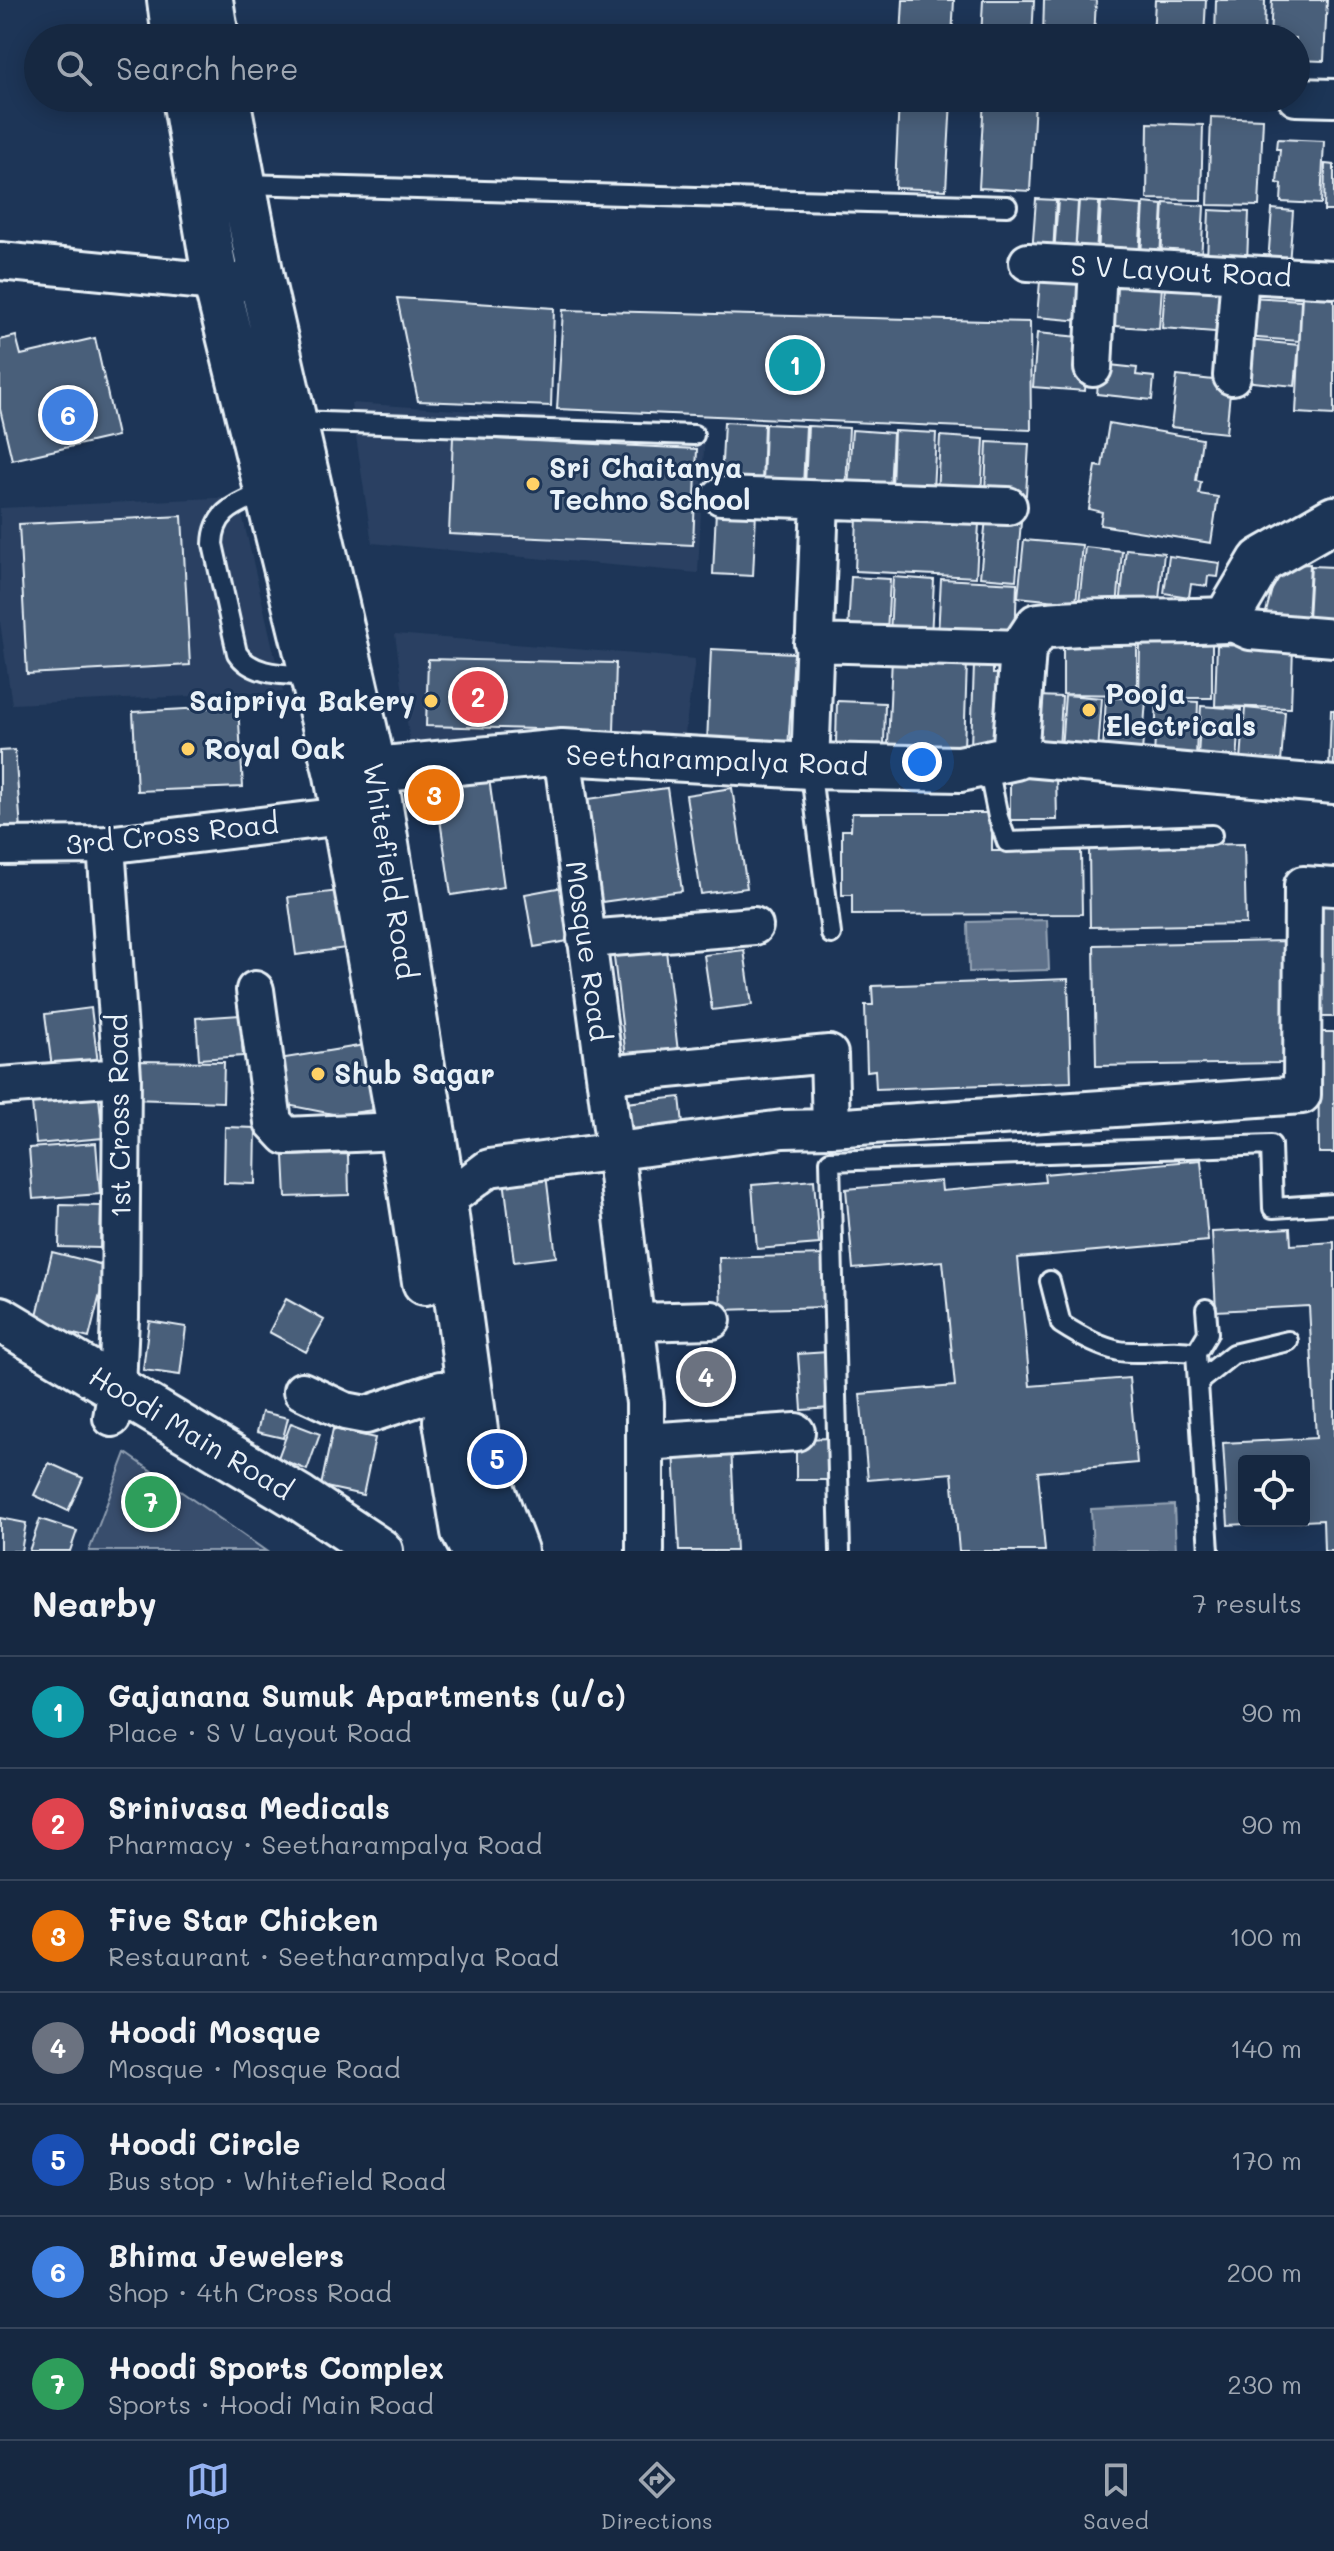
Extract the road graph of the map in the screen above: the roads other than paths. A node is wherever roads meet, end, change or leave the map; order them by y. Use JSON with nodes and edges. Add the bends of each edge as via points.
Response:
{"nodes":[{"id":1,"x":170,"y":0,"type":"edge"},
{"id":2,"x":210,"y":0,"type":"edge"},
{"id":3,"x":173,"y":24,"type":"edge"},
{"id":4,"x":214,"y":24,"type":"edge"},
{"id":5,"x":1310,"y":97,"type":"edge"},
{"id":6,"x":1334,"y":98,"type":"edge"},
{"id":7,"x":187,"y":112,"type":"edge"},
{"id":8,"x":230,"y":112,"type":"edge"},
{"id":9,"x":243,"y":184,"type":"junction"},
{"id":10,"x":1007,"y":206,"type":"dead end"},
{"id":11,"x":0,"y":261,"type":"edge"},
{"id":12,"x":1028,"y":262,"type":"dead end"},
{"id":13,"x":1098,"y":266,"type":"junction"},
{"id":14,"x":1240,"y":274,"type":"junction"},
{"id":15,"x":1334,"y":279,"type":"edge"},
{"id":16,"x":216,"y":282,"type":"junction"},
{"id":17,"x":262,"y":282,"type":"junction"},
{"id":18,"x":1093,"y":368,"type":"dead end"},
{"id":19,"x":1232,"y":376,"type":"dead end"},
{"id":20,"x":295,"y":421,"type":"junction"},
{"id":21,"x":694,"y":435,"type":"dead end"},
{"id":22,"x":268,"y":490,"type":"junction"},
{"id":23,"x":721,"y":496,"type":"dead end"},
{"id":24,"x":820,"y":500,"type":"junction"},
{"id":25,"x":1008,"y":506,"type":"dead end"},
{"id":26,"x":1334,"y":519,"type":"edge"},
{"id":27,"x":1226,"y":620,"type":"junction"},
{"id":28,"x":1334,"y":638,"type":"edge"},
{"id":29,"x":813,"y":643,"type":"junction"},
{"id":30,"x":1023,"y":649,"type":"junction"},
{"id":31,"x":313,"y":676,"type":"junction"},
{"id":32,"x":562,"y":752,"type":"junction"},
{"id":33,"x":1015,"y":757,"type":"junction"},
{"id":34,"x":810,"y":766,"type":"junction"},
{"id":35,"x":960,"y":769,"type":"junction"},
{"id":36,"x":374,"y":770,"type":"junction"},
{"id":37,"x":1334,"y":785,"type":"edge"},
{"id":38,"x":343,"y":816,"type":"junction"},
{"id":39,"x":1212,"y":835,"type":"dead end"},
{"id":40,"x":106,"y":845,"type":"junction"},
{"id":41,"x":0,"y":846,"type":"edge"},
{"id":42,"x":1334,"y":887,"type":"edge"},
{"id":43,"x":754,"y":926,"type":"dead end"},
{"id":44,"x":831,"y":934,"type":"dead end"},
{"id":45,"x":586,"y":939,"type":"junction"},
{"id":46,"x":255,"y":990,"type":"dead end"},
{"id":47,"x":605,"y":1075,"type":"junction"},
{"id":48,"x":122,"y":1077,"type":"junction"},
{"id":49,"x":0,"y":1086,"type":"edge"},
{"id":50,"x":831,"y":1128,"type":"junction"},
{"id":51,"x":399,"y":1131,"type":"junction"},
{"id":52,"x":615,"y":1150,"type":"junction"},
{"id":53,"x":444,"y":1202,"type":"junction"},
{"id":54,"x":1334,"y":1204,"type":"edge"},
{"id":55,"x":1050,"y":1281,"type":"dead end"},
{"id":56,"x":1206,"y":1309,"type":"dead end"},
{"id":57,"x":0,"y":1319,"type":"edge"},
{"id":58,"x":712,"y":1320,"type":"dead end"},
{"id":59,"x":635,"y":1322,"type":"junction"},
{"id":60,"x":1288,"y":1341,"type":"dead end"},
{"id":61,"x":0,"y":1351,"type":"edge"},
{"id":62,"x":1196,"y":1353,"type":"junction"},
{"id":63,"x":1198,"y":1382,"type":"junction"},
{"id":64,"x":441,"y":1390,"type":"junction"},
{"id":65,"x":302,"y":1391,"type":"dead end"},
{"id":66,"x":114,"y":1403,"type":"junction"},
{"id":67,"x":796,"y":1432,"type":"dead end"},
{"id":68,"x":645,"y":1442,"type":"junction"},
{"id":69,"x":340,"y":1551,"type":"edge"},
{"id":70,"x":380,"y":1551,"type":"edge"},
{"id":71,"x":474,"y":1551,"type":"edge"},
{"id":72,"x":515,"y":1551,"type":"edge"},
{"id":73,"x":645,"y":1551,"type":"edge"},
{"id":74,"x":840,"y":1551,"type":"edge"},
{"id":75,"x":1209,"y":1551,"type":"edge"}],
"edges":[{"from":1,"to":3,"type":"main road"},
{"from":2,"to":4,"type":"main road"},
{"from":5,"to":6,"type":"street"},
{"from":7,"to":16,"type":"main road","name":"Whitefield Road"},
{"from":8,"to":9,"type":"main road","name":"Whitefield Road"},
{"from":9,"to":10,"type":"lane"},
{"from":9,"to":17,"type":"main road","name":"Whitefield Road"},
{"from":11,"to":16,"type":"street"},
{"from":12,"to":13,"type":"street","name":"S V Layout Road"},
{"from":13,"to":14,"type":"street","name":"S V Layout Road"},
{"from":13,"to":18,"type":"street"},
{"from":14,"to":15,"type":"street","name":"S V Layout Road"},
{"from":14,"to":19,"type":"street"},
{"from":16,"to":17,"type":"street"},
{"from":16,"to":22,"type":"main road","name":"Whitefield Road"},
{"from":17,"to":20,"type":"main road","name":"Whitefield Road"},
{"from":20,"to":21,"type":"lane"},
{"from":20,"to":36,"type":"main road","name":"Whitefield Road"},
{"from":22,"to":31,"type":"main road","name":"Whitefield Road"},
{"from":22,"to":31,"type":"lane","via":[[227,510],[213,531],[237,653],[254,669]]},
{"from":23,"to":24,"type":"street"},
{"from":24,"to":25,"type":"street"},
{"from":24,"to":29,"type":"street"},
{"from":26,"to":27,"type":"main road","via":[[1261,561]]},
{"from":27,"to":28,"type":"street","via":[[1250,631]]},
{"from":27,"to":30,"type":"main road","via":[[1038,626]]},
{"from":29,"to":30,"type":"street"},
{"from":29,"to":34,"type":"street"},
{"from":30,"to":33,"type":"main road"},
{"from":31,"to":38,"type":"main road","name":"Whitefield Road"},
{"from":32,"to":34,"type":"main road","name":"Seetharampalya Road"},
{"from":32,"to":36,"type":"main road","name":"Seetharampalya Road"},
{"from":32,"to":45,"type":"street","name":"Mosque Road"},
{"from":33,"to":35,"type":"main road","name":"Seetharampalya Road"},
{"from":33,"to":37,"type":"street"},
{"from":34,"to":35,"type":"main road","name":"Seetharampalya Road"},
{"from":34,"to":44,"type":"lane"},
{"from":35,"to":39,"type":"lane","via":[[991,782],[1007,842]]},
{"from":36,"to":53,"type":"main road","name":"Whitefield Road"},
{"from":38,"to":40,"type":"street","name":"3rd Cross Road"},
{"from":38,"to":51,"type":"main road","name":"Whitefield Road"},
{"from":40,"to":41,"type":"street","name":"3rd Cross Road"},
{"from":40,"to":48,"type":"street","name":"1st Cross Road"},
{"from":42,"to":50,"type":"street","via":[[1303,885],[1302,1095]]},
{"from":43,"to":45,"type":"street"},
{"from":45,"to":47,"type":"street","name":"Mosque Road"},
{"from":46,"to":51,"type":"street","via":[[273,1122],[286,1136]]},
{"from":47,"to":50,"type":"street","via":[[829,1054]]},
{"from":47,"to":52,"type":"street","name":"Mosque Road"},
{"from":48,"to":49,"type":"street"},
{"from":48,"to":66,"type":"street","name":"1st Cross Road"},
{"from":50,"to":52,"type":"street"},
{"from":51,"to":64,"type":"main road","name":"Whitefield Road"},
{"from":52,"to":53,"type":"street","via":[[489,1168]]},
{"from":52,"to":59,"type":"street","name":"Mosque Road"},
{"from":53,"to":72,"type":"main road","name":"Whitefield Road","via":[[478,1452]]},
{"from":54,"to":74,"type":"lane","via":[[1273,1208],[1271,1145],[830,1161]]},
{"from":55,"to":62,"type":"lane","via":[[1061,1324],[1082,1336],[1119,1351]]},
{"from":56,"to":62,"type":"lane","via":[[1208,1333]]},
{"from":57,"to":66,"type":"main road","name":"Hoodi Main Road"},
{"from":58,"to":59,"type":"street"},
{"from":59,"to":68,"type":"street","name":"Mosque Road"},
{"from":60,"to":63,"type":"lane","via":[[1233,1354]]},
{"from":61,"to":66,"type":"main road"},
{"from":62,"to":63,"type":"lane"},
{"from":63,"to":75,"type":"lane"},
{"from":64,"to":65,"type":"street","via":[[366,1415]]},
{"from":64,"to":71,"type":"main road","name":"Whitefield Road","via":[[464,1532]]},
{"from":66,"to":69,"type":"main road"},
{"from":66,"to":70,"type":"main road","name":"Hoodi Main Road","via":[[300,1498]]},
{"from":67,"to":68,"type":"street"},
{"from":68,"to":73,"type":"street","name":"Mosque Road"}]}
